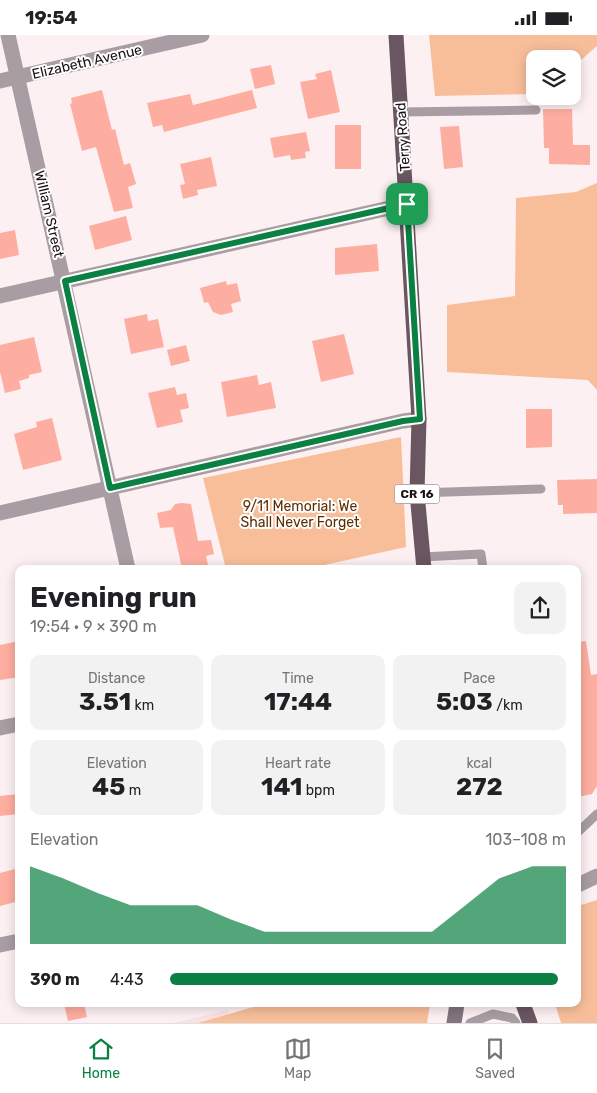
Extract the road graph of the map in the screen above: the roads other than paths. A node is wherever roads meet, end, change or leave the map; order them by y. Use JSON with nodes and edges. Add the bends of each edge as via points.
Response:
{"nodes":[{"id":1,"x":8,"y":35,"type":"edge"},
{"id":2,"x":202,"y":35,"type":"edge"},
{"id":3,"x":396,"y":35,"type":"edge"},
{"id":4,"x":17,"y":77,"type":"junction"},
{"id":5,"x":0,"y":81,"type":"edge"},
{"id":6,"x":536,"y":110,"type":"dead end"},
{"id":7,"x":401,"y":112,"type":"junction"},
{"id":8,"x":407,"y":204,"type":"junction"},
{"id":9,"x":65,"y":281,"type":"junction"},
{"id":10,"x":0,"y":296,"type":"edge"},
{"id":11,"x":420,"y":419,"type":"junction"},
{"id":12,"x":110,"y":488,"type":"junction"},
{"id":13,"x":541,"y":489,"type":"dead end"},
{"id":14,"x":417,"y":493,"type":"junction"},
{"id":15,"x":0,"y":513,"type":"edge"},
{"id":16,"x":423,"y":563,"type":"edge"},
{"id":17,"x":127,"y":565,"type":"edge"},
{"id":18,"x":482,"y":565,"type":"edge"},
{"id":19,"x":15,"y":725,"type":"edge"},
{"id":20,"x":0,"y":728,"type":"edge"},
{"id":21,"x":597,"y":814,"type":"edge"},
{"id":22,"x":581,"y":829,"type":"edge"},
{"id":23,"x":597,"y":876,"type":"edge"},
{"id":24,"x":581,"y":884,"type":"edge"},
{"id":25,"x":15,"y":942,"type":"edge"},
{"id":26,"x":0,"y":945,"type":"edge"},
{"id":27,"x":457,"y":1007,"type":"edge"},
{"id":28,"x":524,"y":1007,"type":"edge"},
{"id":29,"x":454,"y":1023,"type":"edge"},
{"id":30,"x":470,"y":1023,"type":"edge"},
{"id":31,"x":516,"y":1023,"type":"edge"},
{"id":32,"x":530,"y":1023,"type":"edge"}],
"edges":[{"from":1,"to":4,"type":"street","name":"William Street"},
{"from":2,"to":4,"type":"street","name":"Elizabeth Avenue"},
{"from":3,"to":7,"type":"main road","name":"Terry Road","number":"CR 16"},
{"from":4,"to":5,"type":"street","name":"Elizabeth Avenue"},
{"from":4,"to":9,"type":"street","name":"William Street"},
{"from":6,"to":7,"type":"lane"},
{"from":7,"to":8,"type":"main road","name":"Terry Road","number":"CR 16"},
{"from":8,"to":9,"type":"street"},
{"from":8,"to":11,"type":"main road","name":"Terry Road","number":"CR 16"},
{"from":9,"to":10,"type":"street"},
{"from":9,"to":12,"type":"street","name":"William Street"},
{"from":11,"to":12,"type":"street"},
{"from":11,"to":14,"type":"main road","name":"Terry Road","number":"CR 16"},
{"from":12,"to":15,"type":"street"},
{"from":12,"to":17,"type":"street","name":"William Street"},
{"from":13,"to":14,"type":"lane"},
{"from":14,"to":16,"type":"main road","name":"Terry Road","number":"CR 16"},
{"from":16,"to":18,"type":"lane","via":[[481,554]]},
{"from":19,"to":20,"type":"street"},
{"from":21,"to":22,"type":"lane"},
{"from":23,"to":24,"type":"street"},
{"from":25,"to":26,"type":"street"},
{"from":27,"to":29,"type":"street"},
{"from":28,"to":32,"type":"main road"},
{"from":30,"to":31,"type":"lane","via":[[493,1014],[512,1018]]}]}
